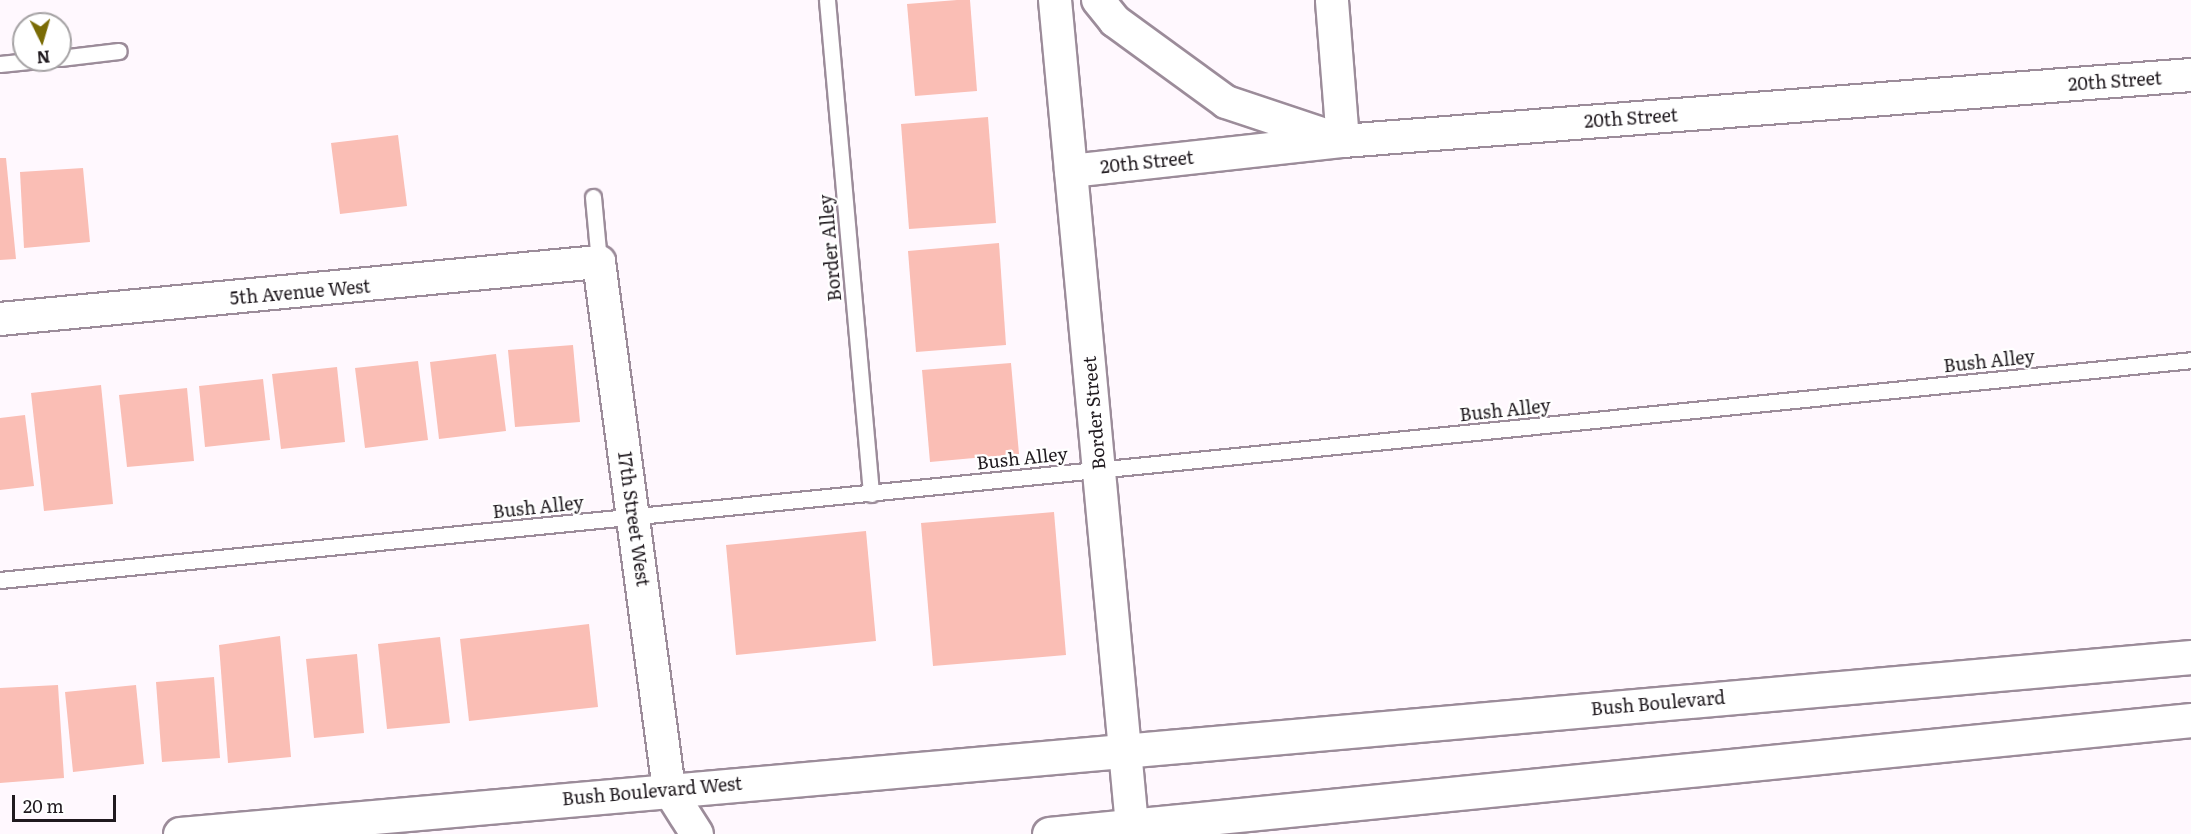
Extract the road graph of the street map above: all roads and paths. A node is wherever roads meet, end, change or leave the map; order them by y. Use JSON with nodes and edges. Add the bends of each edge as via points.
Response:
{"nodes":[{"id":1,"x":827,"y":0,"type":"edge"},
{"id":2,"x":1055,"y":0,"type":"edge"},
{"id":3,"x":1098,"y":0,"type":"edge"},
{"id":4,"x":1332,"y":0,"type":"edge"},
{"id":5,"x":119,"y":51,"type":"dead end"},
{"id":6,"x":72,"y":57,"type":"edge"},
{"id":7,"x":2191,"y":75,"type":"edge"},
{"id":8,"x":1343,"y":141,"type":"junction"},
{"id":9,"x":1071,"y":171,"type":"junction"},
{"id":10,"x":593,"y":197,"type":"dead end"},
{"id":11,"x":599,"y":262,"type":"junction"},
{"id":12,"x":0,"y":320,"type":"edge"},
{"id":13,"x":2191,"y":360,"type":"edge"},
{"id":14,"x":1099,"y":470,"type":"junction"},
{"id":15,"x":871,"y":494,"type":"junction"},
{"id":16,"x":634,"y":517,"type":"junction"},
{"id":17,"x":0,"y":580,"type":"edge"},
{"id":18,"x":2191,"y":657,"type":"edge"},
{"id":19,"x":2191,"y":720,"type":"edge"},
{"id":20,"x":1125,"y":749,"type":"junction"},
{"id":21,"x":669,"y":790,"type":"junction"},
{"id":22,"x":1132,"y":826,"type":"junction"},
{"id":23,"x":180,"y":834,"type":"edge"},
{"id":24,"x":697,"y":834,"type":"edge"},
{"id":25,"x":1049,"y":834,"type":"edge"}],
"edges":[{"from":1,"to":15,"type":"lane","name":"Border Alley"},
{"from":2,"to":9,"type":"street","name":"Border Street"},
{"from":3,"to":8,"type":"street","via":[[1115,21],[1226,102]]},
{"from":4,"to":8,"type":"street"},
{"from":5,"to":6,"type":"lane"},
{"from":7,"to":8,"type":"street","name":"20th Street"},
{"from":8,"to":9,"type":"street","name":"20th Street"},
{"from":9,"to":14,"type":"street","name":"Border Street"},
{"from":10,"to":11,"type":"lane","name":"17th Street West"},
{"from":11,"to":12,"type":"street","name":"5th Avenue West"},
{"from":11,"to":16,"type":"street","name":"17th Street West"},
{"from":13,"to":14,"type":"lane","name":"Bush Alley"},
{"from":14,"to":15,"type":"lane","name":"Bush Alley"},
{"from":14,"to":20,"type":"street","name":"Border Street"},
{"from":15,"to":16,"type":"lane","name":"Bush Alley"},
{"from":16,"to":17,"type":"lane","name":"Bush Alley"},
{"from":16,"to":21,"type":"street","name":"17th Street West"},
{"from":18,"to":20,"type":"main road","name":"Bush Boulevard"},
{"from":19,"to":22,"type":"main road"},
{"from":20,"to":21,"type":"main road","name":"Bush Boulevard West"},
{"from":20,"to":22,"type":"street","name":"Border Street"},
{"from":21,"to":23,"type":"main road","name":"Bush Boulevard West"},
{"from":21,"to":24,"type":"street","name":"17th Street West"},
{"from":22,"to":25,"type":"main road"}]}
